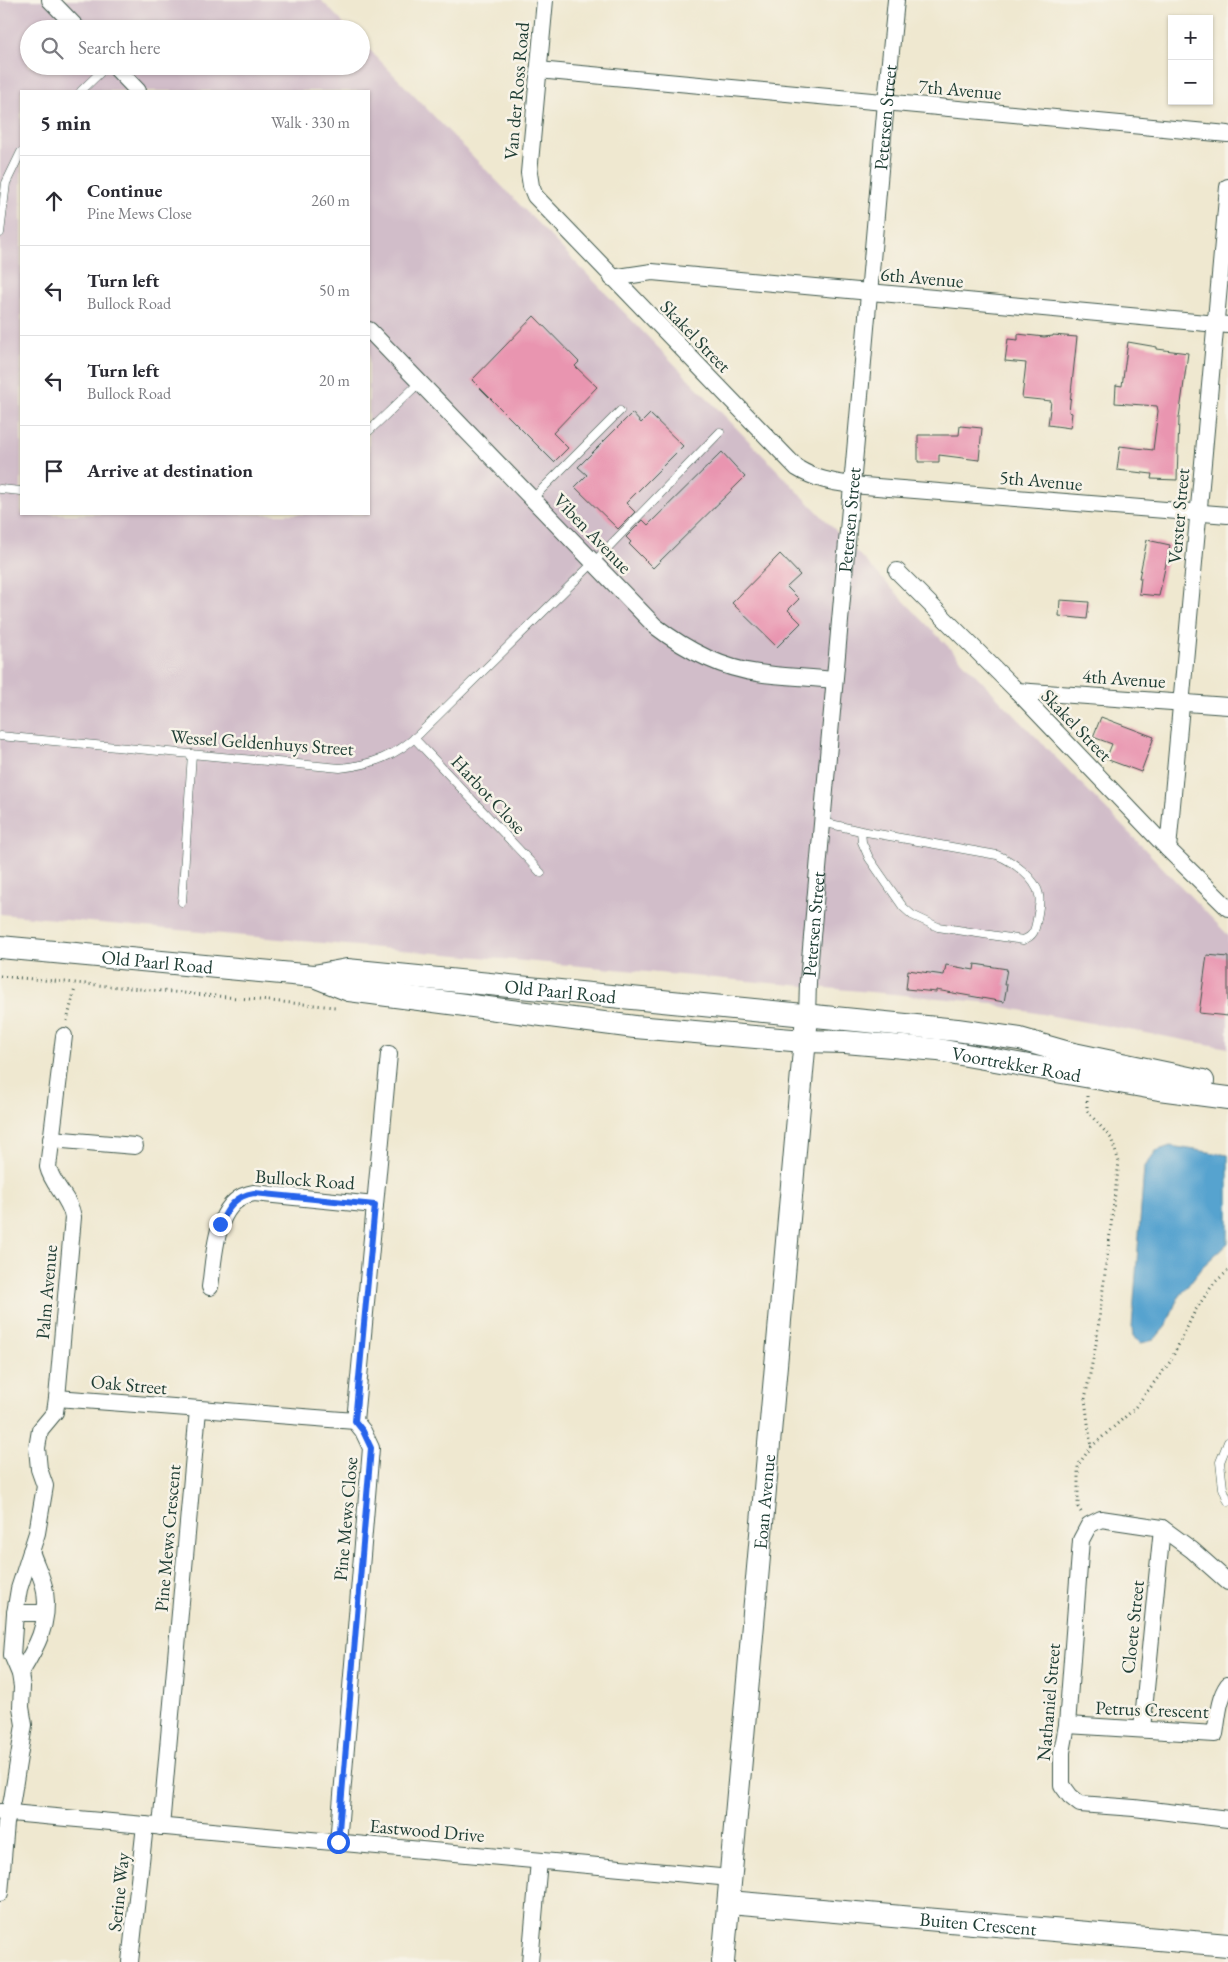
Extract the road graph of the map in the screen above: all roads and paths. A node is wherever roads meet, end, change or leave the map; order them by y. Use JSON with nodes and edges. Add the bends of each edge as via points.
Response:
{"nodes":[{"id":1,"x":50,"y":0,"type":"edge"},
{"id":2,"x":545,"y":0,"type":"edge"},
{"id":3,"x":896,"y":0,"type":"edge"},
{"id":4,"x":69,"y":20,"type":"edge"},
{"id":5,"x":538,"y":70,"type":"junction"},
{"id":6,"x":98,"y":75,"type":"edge"},
{"id":7,"x":123,"y":75,"type":"edge"},
{"id":8,"x":82,"y":90,"type":"edge"},
{"id":9,"x":137,"y":90,"type":"edge"},
{"id":10,"x":886,"y":102,"type":"junction"},
{"id":11,"x":1228,"y":134,"type":"edge"},
{"id":12,"x":20,"y":154,"type":"edge"},
{"id":13,"x":530,"y":186,"type":"joint"},
{"id":14,"x":1228,"y":187,"type":"edge"},
{"id":15,"x":0,"y":233,"type":"edge"},
{"id":16,"x":612,"y":278,"type":"junction"},
{"id":17,"x":869,"y":292,"type":"junction"},
{"id":18,"x":1222,"y":325,"type":"edge"},
{"id":19,"x":370,"y":331,"type":"edge"},
{"id":20,"x":420,"y":382,"type":"junction"},
{"id":21,"x":620,"y":411,"type":"dead end"},
{"id":22,"x":370,"y":431,"type":"edge"},
{"id":23,"x":720,"y":432,"type":"dead end"},
{"id":24,"x":852,"y":485,"type":"junction"},
{"id":25,"x":0,"y":490,"type":"edge"},
{"id":26,"x":20,"y":491,"type":"edge"},
{"id":27,"x":532,"y":499,"type":"junction"},
{"id":28,"x":1199,"y":512,"type":"junction"},
{"id":29,"x":1228,"y":515,"type":"edge"},
{"id":30,"x":594,"y":562,"type":"junction"},
{"id":31,"x":896,"y":570,"type":"dead end"},
{"id":32,"x":834,"y":680,"type":"junction"},
{"id":33,"x":1017,"y":691,"type":"junction"},
{"id":34,"x":1182,"y":702,"type":"junction"},
{"id":35,"x":1228,"y":706,"type":"edge"},
{"id":36,"x":0,"y":736,"type":"edge"},
{"id":37,"x":414,"y":738,"type":"junction"},
{"id":38,"x":192,"y":754,"type":"junction"},
{"id":39,"x":822,"y":822,"type":"junction"},
{"id":40,"x":861,"y":831,"type":"junction"},
{"id":41,"x":1168,"y":849,"type":"junction"},
{"id":42,"x":541,"y":873,"type":"dead end"},
{"id":43,"x":182,"y":902,"type":"dead end"},
{"id":44,"x":1225,"y":902,"type":"edge"},
{"id":45,"x":0,"y":947,"type":"edge"},
{"id":46,"x":314,"y":976,"type":"junction"},
{"id":47,"x":75,"y":988,"type":"dead end"},
{"id":48,"x":807,"y":1016,"type":"junction"},
{"id":49,"x":64,"y":1036,"type":"joint"},
{"id":50,"x":804,"y":1041,"type":"junction"},
{"id":51,"x":389,"y":1054,"type":"dead end"},
{"id":52,"x":1228,"y":1086,"type":"edge"},
{"id":53,"x":1087,"y":1095,"type":"dead end"},
{"id":54,"x":1228,"y":1098,"type":"edge"},
{"id":55,"x":51,"y":1139,"type":"junction"},
{"id":56,"x":135,"y":1146,"type":"dead end"},
{"id":57,"x":375,"y":1205,"type":"junction"},
{"id":58,"x":1228,"y":1271,"type":"edge"},
{"id":59,"x":210,"y":1287,"type":"dead end"},
{"id":60,"x":57,"y":1398,"type":"junction"},
{"id":61,"x":198,"y":1410,"type":"junction"},
{"id":62,"x":355,"y":1421,"type":"junction"},
{"id":63,"x":1228,"y":1442,"type":"edge"},
{"id":64,"x":1091,"y":1447,"type":"junction"},
{"id":65,"x":1228,"y":1500,"type":"edge"},
{"id":66,"x":1089,"y":1525,"type":"junction"},
{"id":67,"x":1162,"y":1528,"type":"junction"},
{"id":68,"x":31,"y":1551,"type":"junction"},
{"id":69,"x":1228,"y":1582,"type":"edge"},
{"id":70,"x":15,"y":1613,"type":"junction"},
{"id":71,"x":45,"y":1613,"type":"junction"},
{"id":72,"x":20,"y":1674,"type":"junction"},
{"id":73,"x":1228,"y":1685,"type":"edge"},
{"id":74,"x":1067,"y":1725,"type":"junction"},
{"id":75,"x":1142,"y":1729,"type":"junction"},
{"id":76,"x":4,"y":1813,"type":"edge"},
{"id":77,"x":1228,"y":1819,"type":"edge"},
{"id":78,"x":153,"y":1826,"type":"junction"},
{"id":79,"x":338,"y":1842,"type":"junction"},
{"id":80,"x":539,"y":1861,"type":"junction"},
{"id":81,"x":731,"y":1878,"type":"junction"},
{"id":82,"x":0,"y":1893,"type":"edge"},
{"id":83,"x":729,"y":1902,"type":"junction"},
{"id":84,"x":1228,"y":1945,"type":"edge"},
{"id":85,"x":130,"y":1962,"type":"edge"},
{"id":86,"x":530,"y":1962,"type":"edge"},
{"id":87,"x":723,"y":1962,"type":"edge"}],
"edges":[{"from":1,"to":4,"type":"street"},
{"from":2,"to":5,"type":"street","name":"Van der Ross Road"},
{"from":3,"to":10,"type":"street","name":"Petersen Street"},
{"from":5,"to":10,"type":"street","name":"7th Avenue"},
{"from":5,"to":13,"type":"street","name":"Van der Ross Road"},
{"from":6,"to":8,"type":"lane"},
{"from":7,"to":9,"type":"street"},
{"from":10,"to":11,"type":"street","name":"7th Avenue"},
{"from":10,"to":17,"type":"street","name":"Petersen Street"},
{"from":12,"to":15,"type":"lane","via":[[6,183]]},
{"from":13,"to":16,"type":"street","name":"Skakel Street","via":[[542,206]]},
{"from":14,"to":18,"type":"street","name":"Verster Street"},
{"from":16,"to":17,"type":"street","name":"6th Avenue","via":[[652,272]]},
{"from":16,"to":24,"type":"street","name":"Skakel Street","via":[[797,468],[827,482]]},
{"from":17,"to":18,"type":"street","name":"6th Avenue"},
{"from":17,"to":24,"type":"street","name":"Petersen Street"},
{"from":18,"to":28,"type":"street","name":"Verster Street"},
{"from":19,"to":20,"type":"street","name":"Viben Avenue"},
{"from":20,"to":22,"type":"lane"},
{"from":20,"to":27,"type":"street","name":"Viben Avenue"},
{"from":21,"to":27,"type":"lane"},
{"from":23,"to":30,"type":"lane","name":"Wessel Geldenhuys Street"},
{"from":24,"to":28,"type":"street","name":"5th Avenue"},
{"from":24,"to":32,"type":"street","name":"Petersen Street"},
{"from":25,"to":26,"type":"lane"},
{"from":27,"to":30,"type":"street","name":"Viben Avenue"},
{"from":28,"to":29,"type":"street","name":"5th Avenue"},
{"from":28,"to":34,"type":"street","name":"Verster Street"},
{"from":30,"to":32,"type":"street","name":"Viben Avenue","via":[[655,626],[691,650],[757,673]]},
{"from":30,"to":37,"type":"lane","name":"Wessel Geldenhuys Street"},
{"from":31,"to":33,"type":"street","name":"Skakel Street"},
{"from":32,"to":39,"type":"street","name":"Petersen Street"},
{"from":33,"to":34,"type":"street","name":"4th Avenue"},
{"from":33,"to":41,"type":"street","name":"Skakel Street"},
{"from":34,"to":35,"type":"street","name":"4th Avenue"},
{"from":34,"to":41,"type":"street","name":"Verster Street"},
{"from":36,"to":38,"type":"lane","name":"Wessel Geldenhuys Street"},
{"from":37,"to":38,"type":"lane","name":"Wessel Geldenhuys Street","via":[[386,758],[348,767]]},
{"from":37,"to":42,"type":"lane","name":"Harbot Close"},
{"from":38,"to":43,"type":"lane"},
{"from":39,"to":40,"type":"lane"},
{"from":39,"to":48,"type":"street","name":"Petersen Street"},
{"from":40,"to":40,"type":"lane","via":[[869,858],[912,915],[938,927],[1023,940],[1035,930],[1040,896],[1036,886],[1008,860],[997,855]]},
{"from":41,"to":44,"type":"street","name":"Skakel Street"},
{"from":45,"to":46,"type":"main road","name":"Old Paarl Road"},
{"from":46,"to":48,"type":"main road","name":"Old Paarl Road","via":[[347,970]]},
{"from":46,"to":50,"type":"main road","name":"Old Paarl Road","via":[[349,990],[635,1027]]},
{"from":47,"to":49,"type":"path"},
{"from":48,"to":50,"type":"main road","name":"Petersen Street"},
{"from":48,"to":52,"type":"main road","name":"Voortrekker Road","via":[[957,1030],[1020,1040]]},
{"from":49,"to":55,"type":"street","name":"Palm Avenue"},
{"from":50,"to":54,"type":"main road","name":"Voortrekker Road","via":[[938,1050],[1159,1090]]},
{"from":50,"to":81,"type":"main road","name":"Eoan Avenue"},
{"from":51,"to":57,"type":"street"},
{"from":53,"to":64,"type":"path","via":[[1087,1110],[1111,1138],[1119,1162],[1086,1399]]},
{"from":55,"to":56,"type":"street"},
{"from":55,"to":60,"type":"street","name":"Palm Avenue","via":[[48,1170],[69,1204],[73,1217]]},
{"from":57,"to":59,"type":"street","name":"Bullock Road","via":[[254,1193],[238,1198],[220,1224]]},
{"from":57,"to":62,"type":"street"},
{"from":58,"to":64,"type":"path","via":[[1214,1283],[1195,1311],[1170,1362],[1133,1410]]},
{"from":60,"to":61,"type":"street","name":"Oak Street"},
{"from":60,"to":68,"type":"street","name":"Palm Avenue","via":[[55,1412],[40,1430],[39,1469],[45,1486]]},
{"from":61,"to":62,"type":"street"},
{"from":61,"to":78,"type":"street","name":"Pine Mews Crescent"},
{"from":62,"to":79,"type":"street","name":"Pine Mews Close","via":[[371,1448]]},
{"from":63,"to":65,"type":"lane","via":[[1220,1462]]},
{"from":64,"to":66,"type":"path","via":[[1078,1464],[1078,1507]]},
{"from":66,"to":67,"type":"street","via":[[1100,1519]]},
{"from":66,"to":74,"type":"street","name":"Nathaniel Street","via":[[1081,1540]]},
{"from":67,"to":69,"type":"street"},
{"from":67,"to":75,"type":"street","name":"Cloete Street"},
{"from":68,"to":70,"type":"street","name":"Palm Avenue"},
{"from":68,"to":71,"type":"street","via":[[45,1591]]},
{"from":70,"to":71,"type":"street"},
{"from":70,"to":72,"type":"street","name":"Palm Avenue","via":[[12,1655]]},
{"from":71,"to":72,"type":"street","via":[[38,1644]]},
{"from":72,"to":76,"type":"street","name":"Palm Avenue","via":[[24,1725]]},
{"from":73,"to":75,"type":"street","name":"Petrus Crescent","via":[[1220,1702],[1215,1734]]},
{"from":74,"to":75,"type":"street","name":"Petrus Crescent"},
{"from":74,"to":77,"type":"street","name":"Nathaniel Street","via":[[1062,1752],[1062,1785],[1080,1804]]},
{"from":76,"to":78,"type":"street","name":"Eastwood Drive"},
{"from":76,"to":82,"type":"street","name":"Palm Avenue"},
{"from":78,"to":79,"type":"street","name":"Eastwood Drive"},
{"from":78,"to":85,"type":"street","name":"Serine Way"},
{"from":79,"to":80,"type":"street","name":"Eastwood Drive"},
{"from":80,"to":81,"type":"street","name":"Eastwood Drive"},
{"from":80,"to":86,"type":"street"},
{"from":81,"to":83,"type":"main road","name":"Eoan Avenue"},
{"from":83,"to":84,"type":"main road","name":"Buiten Crescent"},
{"from":83,"to":87,"type":"main road","name":"Eoan Avenue"}]}
